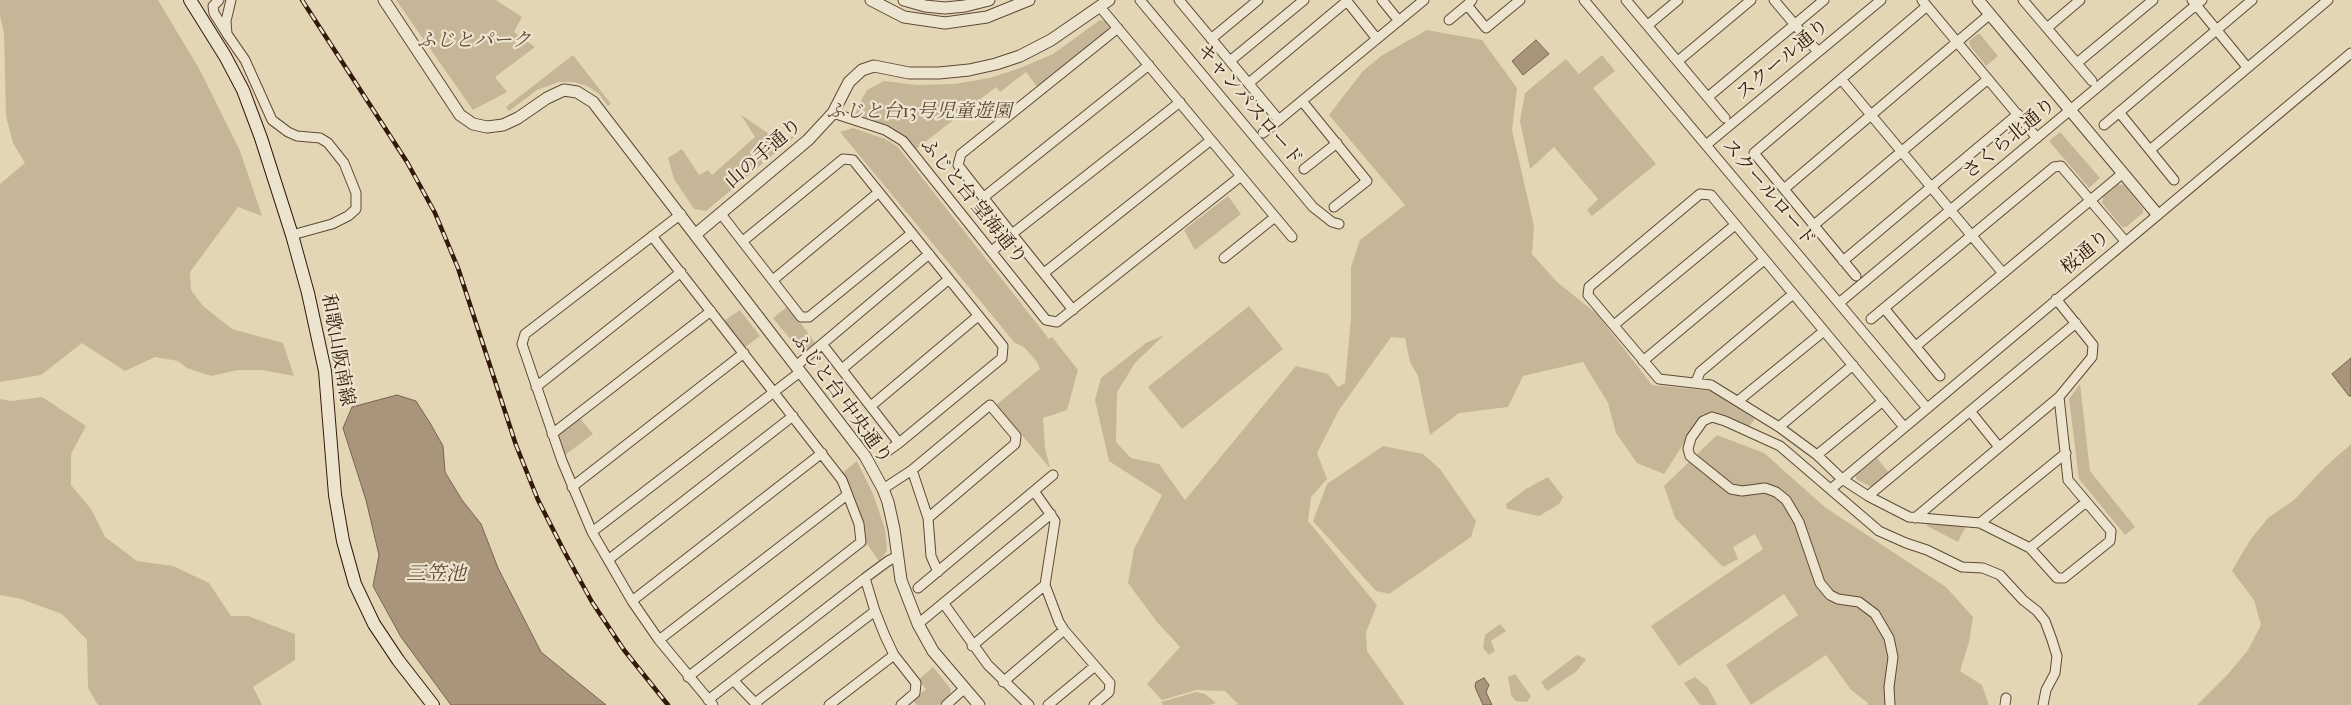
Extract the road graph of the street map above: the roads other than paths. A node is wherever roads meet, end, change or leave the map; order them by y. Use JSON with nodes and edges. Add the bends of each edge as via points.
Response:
{"nodes":[{"id":1,"x":190,"y":0,"type":"edge"},
{"id":2,"x":221,"y":0,"type":"edge"},
{"id":3,"x":384,"y":0,"type":"edge"},
{"id":4,"x":871,"y":0,"type":"edge"},
{"id":5,"x":904,"y":0,"type":"edge"},
{"id":6,"x":989,"y":0,"type":"edge"},
{"id":7,"x":1029,"y":0,"type":"edge"},
{"id":8,"x":1140,"y":0,"type":"edge"},
{"id":9,"x":1258,"y":0,"type":"edge"},
{"id":10,"x":1304,"y":0,"type":"edge"},
{"id":11,"x":1382,"y":0,"type":"edge"},
{"id":12,"x":1424,"y":0,"type":"edge"},
{"id":13,"x":1520,"y":0,"type":"edge"},
{"id":14,"x":1584,"y":0,"type":"edge"},
{"id":15,"x":1626,"y":0,"type":"edge"},
{"id":16,"x":1678,"y":0,"type":"edge"},
{"id":17,"x":1751,"y":0,"type":"edge"},
{"id":18,"x":1774,"y":0,"type":"edge"},
{"id":19,"x":1824,"y":0,"type":"edge"},
{"id":20,"x":1881,"y":0,"type":"edge"},
{"id":21,"x":1978,"y":0,"type":"edge"},
{"id":22,"x":2023,"y":0,"type":"edge"},
{"id":23,"x":2080,"y":0,"type":"edge"},
{"id":24,"x":2152,"y":0,"type":"edge"},
{"id":25,"x":2252,"y":0,"type":"edge"},
{"id":26,"x":2328,"y":0,"type":"edge"},
{"id":27,"x":1181,"y":1,"type":"edge"},
{"id":28,"x":1346,"y":1,"type":"edge"},
{"id":29,"x":1471,"y":1,"type":"edge"},
{"id":30,"x":2197,"y":2,"type":"edge"},
{"id":31,"x":231,"y":3,"type":"edge"},
{"id":32,"x":1104,"y":3,"type":"edge"},
{"id":33,"x":1924,"y":3,"type":"edge"},
{"id":34,"x":1990,"y":14,"type":"junction"},
{"id":35,"x":1449,"y":20,"type":"dead end"},
{"id":36,"x":1399,"y":21,"type":"junction"},
{"id":37,"x":1795,"y":24,"type":"junction"},
{"id":38,"x":1648,"y":25,"type":"junction"},
{"id":39,"x":1118,"y":28,"type":"junction"},
{"id":40,"x":2047,"y":28,"type":"junction"},
{"id":41,"x":2217,"y":30,"type":"junction"},
{"id":42,"x":228,"y":34,"type":"junction"},
{"id":43,"x":1211,"y":39,"type":"junction"},
{"id":44,"x":1377,"y":39,"type":"junction"},
{"id":45,"x":1958,"y":42,"type":"junction"},
{"id":46,"x":1818,"y":52,"type":"junction"},
{"id":47,"x":2351,"y":53,"type":"edge"},
{"id":48,"x":1230,"y":61,"type":"junction"},
{"id":49,"x":1678,"y":61,"type":"junction"},
{"id":50,"x":2077,"y":63,"type":"junction"},
{"id":51,"x":1148,"y":65,"type":"junction"},
{"id":52,"x":2247,"y":67,"type":"junction"},
{"id":53,"x":1841,"y":79,"type":"junction"},
{"id":54,"x":1988,"y":79,"type":"junction"},
{"id":55,"x":2092,"y":81,"type":"dead end"},
{"id":56,"x":1249,"y":83,"type":"junction"},
{"id":57,"x":1708,"y":97,"type":"junction"},
{"id":58,"x":1180,"y":102,"type":"junction"},
{"id":59,"x":1302,"y":102,"type":"junction"},
{"id":60,"x":2070,"y":110,"type":"junction"},
{"id":61,"x":2119,"y":112,"type":"junction"},
{"id":62,"x":833,"y":113,"type":"junction"},
{"id":63,"x":2018,"y":114,"type":"junction"},
{"id":64,"x":1871,"y":116,"type":"junction"},
{"id":65,"x":1725,"y":118,"type":"dead end"},
{"id":66,"x":1280,"y":120,"type":"junction"},
{"id":67,"x":2104,"y":125,"type":"dead end"},
{"id":68,"x":1263,"y":134,"type":"dead end"},
{"id":69,"x":2037,"y":138,"type":"junction"},
{"id":70,"x":1211,"y":140,"type":"junction"},
{"id":71,"x":1336,"y":143,"type":"junction"},
{"id":72,"x":1706,"y":145,"type":"junction"},
{"id":73,"x":2150,"y":150,"type":"junction"},
{"id":74,"x":1901,"y":152,"type":"junction"},
{"id":75,"x":1304,"y":169,"type":"dead end"},
{"id":76,"x":2123,"y":173,"type":"junction"},
{"id":77,"x":1241,"y":176,"type":"junction"},
{"id":78,"x":2174,"y":180,"type":"dead end"},
{"id":79,"x":1931,"y":187,"type":"junction"},
{"id":80,"x":1784,"y":189,"type":"junction"},
{"id":81,"x":879,"y":192,"type":"junction"},
{"id":82,"x":984,"y":197,"type":"junction"},
{"id":83,"x":2090,"y":200,"type":"junction"},
{"id":84,"x":1334,"y":207,"type":"dead end"},
{"id":85,"x":1950,"y":210,"type":"junction"},
{"id":86,"x":680,"y":214,"type":"junction"},
{"id":87,"x":721,"y":214,"type":"junction"},
{"id":88,"x":2157,"y":214,"type":"junction"},
{"id":89,"x":1275,"y":217,"type":"junction"},
{"id":90,"x":1339,"y":224,"type":"dead end"},
{"id":91,"x":1735,"y":224,"type":"junction"},
{"id":92,"x":1814,"y":225,"type":"junction"},
{"id":93,"x":912,"y":233,"type":"junction"},
{"id":94,"x":696,"y":234,"type":"junction"},
{"id":95,"x":1012,"y":234,"type":"junction"},
{"id":96,"x":292,"y":235,"type":"junction"},
{"id":97,"x":652,"y":236,"type":"junction"},
{"id":98,"x":1292,"y":236,"type":"dead end"},
{"id":99,"x":1972,"y":236,"type":"junction"},
{"id":100,"x":2126,"y":240,"type":"junction"},
{"id":101,"x":743,"y":241,"type":"junction"},
{"id":102,"x":992,"y":251,"type":"junction"},
{"id":103,"x":929,"y":254,"type":"junction"},
{"id":104,"x":1224,"y":258,"type":"dead end"},
{"id":105,"x":1764,"y":260,"type":"junction"},
{"id":106,"x":1843,"y":261,"type":"junction"},
{"id":107,"x":681,"y":272,"type":"junction"},
{"id":108,"x":2002,"y":272,"type":"junction"},
{"id":109,"x":1044,"y":273,"type":"junction"},
{"id":110,"x":1856,"y":276,"type":"dead end"},
{"id":111,"x":948,"y":279,"type":"junction"},
{"id":112,"x":773,"y":280,"type":"junction"},
{"id":113,"x":1793,"y":294,"type":"junction"},
{"id":114,"x":2056,"y":299,"type":"junction"},
{"id":115,"x":1839,"y":304,"type":"junction"},
{"id":116,"x":1884,"y":308,"type":"junction"},
{"id":117,"x":1073,"y":310,"type":"junction"},
{"id":118,"x":710,"y":311,"type":"junction"},
{"id":119,"x":978,"y":316,"type":"junction"},
{"id":120,"x":1871,"y":319,"type":"dead end"},
{"id":121,"x":2076,"y":323,"type":"junction"},
{"id":122,"x":1614,"y":325,"type":"junction"},
{"id":123,"x":1824,"y":331,"type":"junction"},
{"id":124,"x":822,"y":344,"type":"junction"},
{"id":125,"x":1916,"y":346,"type":"junction"},
{"id":126,"x":744,"y":353,"type":"junction"},
{"id":127,"x":1644,"y":361,"type":"junction"},
{"id":128,"x":1854,"y":365,"type":"junction"},
{"id":129,"x":798,"y":369,"type":"junction"},
{"id":130,"x":842,"y":369,"type":"junction"},
{"id":131,"x":1940,"y":376,"type":"dead end"},
{"id":132,"x":1696,"y":382,"type":"junction"},
{"id":133,"x":536,"y":387,"type":"junction"},
{"id":134,"x":774,"y":392,"type":"junction"},
{"id":135,"x":2059,"y":397,"type":"junction"},
{"id":136,"x":1738,"y":401,"type":"junction"},
{"id":137,"x":1883,"y":401,"type":"junction"},
{"id":138,"x":871,"y":406,"type":"junction"},
{"id":139,"x":1927,"y":408,"type":"junction"},
{"id":140,"x":1970,"y":411,"type":"junction"},
{"id":141,"x":793,"y":416,"type":"junction"},
{"id":142,"x":1904,"y":427,"type":"junction"},
{"id":143,"x":1779,"y":428,"type":"junction"},
{"id":144,"x":552,"y":434,"type":"junction"},
{"id":145,"x":899,"y":443,"type":"junction"},
{"id":146,"x":1999,"y":446,"type":"junction"},
{"id":147,"x":822,"y":453,"type":"junction"},
{"id":148,"x":2066,"y":453,"type":"junction"},
{"id":149,"x":882,"y":455,"type":"dead end"},
{"id":150,"x":1817,"y":455,"type":"junction"},
{"id":151,"x":912,"y":470,"type":"junction"},
{"id":152,"x":1053,"y":475,"type":"dead end"},
{"id":153,"x":1842,"y":479,"type":"junction"},
{"id":154,"x":572,"y":487,"type":"junction"},
{"id":155,"x":883,"y":489,"type":"junction"},
{"id":156,"x":1830,"y":489,"type":"junction"},
{"id":157,"x":1034,"y":491,"type":"junction"},
{"id":158,"x":846,"y":495,"type":"junction"},
{"id":159,"x":1868,"y":496,"type":"junction"},
{"id":160,"x":2086,"y":502,"type":"junction"},
{"id":161,"x":1051,"y":514,"type":"junction"},
{"id":162,"x":928,"y":518,"type":"junction"},
{"id":163,"x":1915,"y":518,"type":"junction"},
{"id":164,"x":1980,"y":523,"type":"junction"},
{"id":165,"x":592,"y":532,"type":"junction"},
{"id":166,"x":2030,"y":548,"type":"junction"},
{"id":167,"x":898,"y":556,"type":"junction"},
{"id":168,"x":608,"y":560,"type":"junction"},
{"id":169,"x":938,"y":572,"type":"junction"},
{"id":170,"x":865,"y":578,"type":"junction"},
{"id":171,"x":1045,"y":584,"type":"junction"},
{"id":172,"x":918,"y":588,"type":"dead end"},
{"id":173,"x":632,"y":601,"type":"junction"},
{"id":174,"x":944,"y":604,"type":"junction"},
{"id":175,"x":875,"y":611,"type":"junction"},
{"id":176,"x":918,"y":624,"type":"junction"},
{"id":177,"x":1064,"y":630,"type":"junction"},
{"id":178,"x":659,"y":640,"type":"junction"},
{"id":179,"x":972,"y":646,"type":"junction"},
{"id":180,"x":894,"y":655,"type":"junction"},
{"id":181,"x":1095,"y":666,"type":"junction"},
{"id":182,"x":688,"y":677,"type":"junction"},
{"id":183,"x":734,"y":681,"type":"junction"},
{"id":184,"x":1004,"y":682,"type":"junction"},
{"id":185,"x":964,"y":689,"type":"junction"},
{"id":186,"x":711,"y":702,"type":"edge"},
{"id":187,"x":756,"y":704,"type":"edge"},
{"id":188,"x":433,"y":705,"type":"edge"},
{"id":189,"x":829,"y":705,"type":"edge"},
{"id":190,"x":901,"y":705,"type":"edge"},
{"id":191,"x":946,"y":705,"type":"edge"},
{"id":192,"x":979,"y":705,"type":"edge"},
{"id":193,"x":1029,"y":705,"type":"edge"},
{"id":194,"x":1048,"y":705,"type":"edge"},
{"id":195,"x":1094,"y":705,"type":"edge"},
{"id":196,"x":1890,"y":705,"type":"edge"},
{"id":197,"x":2043,"y":705,"type":"edge"}],
"edges":[{"from":1,"to":96,"type":"main road","name":"和歌山阪南線","via":[[243,90]]},
{"from":2,"to":31,"type":"street"},
{"from":2,"to":42,"type":"street","via":[[212,6]]},
{"from":3,"to":86,"type":"street","via":[[460,115],[473,124],[487,127],[503,125],[564,90],[577,92],[593,102]]},
{"from":4,"to":7,"type":"street","via":[[904,16],[945,23],[988,17]]},
{"from":5,"to":6,"type":"street","via":[[945,8]]},
{"from":8,"to":90,"type":"street","name":"キャンパスロード","via":[[1313,207]]},
{"from":9,"to":43,"type":"street"},
{"from":10,"to":48,"type":"street"},
{"from":11,"to":36,"type":"street"},
{"from":12,"to":36,"type":"street"},
{"from":13,"to":29,"type":"street","via":[[1483,30]]},
{"from":14,"to":72,"type":"street","name":"スクールロード"},
{"from":15,"to":38,"type":"street"},
{"from":16,"to":38,"type":"street"},
{"from":17,"to":49,"type":"street"},
{"from":18,"to":37,"type":"street"},
{"from":19,"to":37,"type":"street"},
{"from":20,"to":46,"type":"street","name":"スクール通り"},
{"from":21,"to":34,"type":"street"},
{"from":22,"to":40,"type":"street"},
{"from":23,"to":40,"type":"street"},
{"from":24,"to":50,"type":"street"},
{"from":25,"to":41,"type":"street"},
{"from":26,"to":52,"type":"street"},
{"from":27,"to":43,"type":"street"},
{"from":28,"to":44,"type":"street"},
{"from":28,"to":56,"type":"street"},
{"from":29,"to":35,"type":"street"},
{"from":30,"to":41,"type":"street"},
{"from":30,"to":60,"type":"street","name":"さくら北通り"},
{"from":31,"to":42,"type":"street","via":[[226,21]]},
{"from":32,"to":39,"type":"street"},
{"from":32,"to":62,"type":"street","name":"山の手通り","via":[[1051,40],[996,64],[939,73],[909,73],[874,66],[862,70],[849,82]]},
{"from":33,"to":45,"type":"street"},
{"from":33,"to":53,"type":"street"},
{"from":34,"to":45,"type":"street"},
{"from":34,"to":60,"type":"street"},
{"from":36,"to":44,"type":"street"},
{"from":37,"to":46,"type":"street"},
{"from":37,"to":57,"type":"street"},
{"from":38,"to":49,"type":"street"},
{"from":39,"to":51,"type":"street"},
{"from":39,"to":82,"type":"street","via":[[961,154],[958,164]]},
{"from":40,"to":50,"type":"street"},
{"from":41,"to":52,"type":"street"},
{"from":41,"to":61,"type":"street"},
{"from":42,"to":96,"type":"street","via":[[245,60],[272,120],[288,132],[320,138],[328,143],[344,163],[356,193],[356,209],[348,216]]},
{"from":43,"to":48,"type":"street"},
{"from":44,"to":59,"type":"street"},
{"from":45,"to":54,"type":"street"},
{"from":45,"to":64,"type":"street"},
{"from":46,"to":72,"type":"street","name":"スクール通り"},
{"from":47,"to":88,"type":"street","name":"桜通り"},
{"from":48,"to":56,"type":"street"},
{"from":49,"to":57,"type":"street"},
{"from":50,"to":55,"type":"street"},
{"from":51,"to":58,"type":"street"},
{"from":51,"to":82,"type":"street"},
{"from":52,"to":73,"type":"street"},
{"from":53,"to":64,"type":"street"},
{"from":53,"to":80,"type":"street","via":[[1754,153]]},
{"from":54,"to":63,"type":"street"},
{"from":54,"to":74,"type":"street"},
{"from":56,"to":66,"type":"street"},
{"from":57,"to":65,"type":"street"},
{"from":58,"to":70,"type":"street"},
{"from":58,"to":95,"type":"street"},
{"from":59,"to":66,"type":"street"},
{"from":59,"to":71,"type":"street"},
{"from":60,"to":69,"type":"street","name":"さくら北通り"},
{"from":60,"to":76,"type":"street"},
{"from":61,"to":67,"type":"street"},
{"from":61,"to":73,"type":"street"},
{"from":62,"to":87,"type":"street","name":"山の手通り","via":[[808,140]]},
{"from":62,"to":102,"type":"street","name":"ふじと台 望海通り","via":[[885,130],[903,141]]},
{"from":63,"to":69,"type":"street"},
{"from":63,"to":79,"type":"street"},
{"from":64,"to":74,"type":"street"},
{"from":64,"to":80,"type":"street"},
{"from":66,"to":68,"type":"street"},
{"from":69,"to":85,"type":"street","name":"さくら北通り"},
{"from":70,"to":77,"type":"street"},
{"from":70,"to":109,"type":"street"},
{"from":71,"to":75,"type":"street"},
{"from":71,"to":84,"type":"street","via":[[1367,181]]},
{"from":72,"to":115,"type":"street","name":"スクールロード"},
{"from":73,"to":78,"type":"street"},
{"from":74,"to":79,"type":"street"},
{"from":74,"to":92,"type":"street"},
{"from":76,"to":83,"type":"street"},
{"from":76,"to":88,"type":"street"},
{"from":77,"to":89,"type":"street"},
{"from":77,"to":117,"type":"street"},
{"from":79,"to":85,"type":"street"},
{"from":79,"to":106,"type":"street"},
{"from":80,"to":92,"type":"street"},
{"from":81,"to":93,"type":"street"},
{"from":81,"to":101,"type":"street","via":[[853,160],[843,159]]},
{"from":81,"to":112,"type":"street"},
{"from":82,"to":95,"type":"street"},
{"from":83,"to":99,"type":"street","via":[[2061,166],[2054,167]]},
{"from":83,"to":100,"type":"street"},
{"from":83,"to":108,"type":"street"},
{"from":85,"to":99,"type":"street"},
{"from":85,"to":115,"type":"street","name":"さくら北通り"},
{"from":86,"to":94,"type":"street"},
{"from":86,"to":97,"type":"street"},
{"from":87,"to":94,"type":"street","name":"山の手通り"},
{"from":87,"to":101,"type":"street"},
{"from":88,"to":100,"type":"street","name":"桜通り"},
{"from":89,"to":98,"type":"street"},
{"from":89,"to":104,"type":"street"},
{"from":91,"to":105,"type":"street"},
{"from":91,"to":122,"type":"street"},
{"from":91,"to":122,"type":"street","via":[[1711,195],[1700,194],[1589,287],[1588,295]]},
{"from":92,"to":106,"type":"street"},
{"from":93,"to":103,"type":"street"},
{"from":93,"to":112,"type":"street","via":[[809,317],[801,317]]},
{"from":94,"to":129,"type":"street","name":"ふじと台 中央通り"},
{"from":95,"to":102,"type":"street"},
{"from":95,"to":109,"type":"street"},
{"from":96,"to":188,"type":"main road","name":"和歌山阪南線","via":[[322,355],[335,495],[355,584],[388,646]]},
{"from":97,"to":107,"type":"street"},
{"from":97,"to":133,"type":"street","via":[[525,334],[522,344]]},
{"from":99,"to":108,"type":"street"},
{"from":99,"to":116,"type":"street"},
{"from":100,"to":114,"type":"street","name":"桜通り"},
{"from":101,"to":112,"type":"street"},
{"from":102,"to":117,"type":"street","name":"ふじと台 望海通り","via":[[1046,320],[1057,322]]},
{"from":103,"to":111,"type":"street"},
{"from":103,"to":124,"type":"street"},
{"from":105,"to":113,"type":"street"},
{"from":105,"to":127,"type":"street"},
{"from":106,"to":110,"type":"street"},
{"from":107,"to":118,"type":"street"},
{"from":107,"to":133,"type":"street"},
{"from":108,"to":125,"type":"street"},
{"from":109,"to":117,"type":"street"},
{"from":111,"to":119,"type":"street"},
{"from":111,"to":130,"type":"street"},
{"from":113,"to":123,"type":"street"},
{"from":113,"to":132,"type":"street","via":[[1700,372]]},
{"from":114,"to":121,"type":"street"},
{"from":114,"to":139,"type":"street","name":"桜通り"},
{"from":115,"to":139,"type":"street","name":"スクールロード"},
{"from":116,"to":120,"type":"street"},
{"from":116,"to":125,"type":"street"},
{"from":118,"to":126,"type":"street"},
{"from":118,"to":144,"type":"street"},
{"from":119,"to":138,"type":"street"},
{"from":119,"to":145,"type":"street","via":[[1002,346],[1002,358]]},
{"from":121,"to":135,"type":"street","via":[[2093,345],[2092,357]]},
{"from":121,"to":140,"type":"street"},
{"from":122,"to":127,"type":"street"},
{"from":123,"to":128,"type":"street"},
{"from":123,"to":136,"type":"street"},
{"from":124,"to":129,"type":"street"},
{"from":124,"to":130,"type":"street"},
{"from":125,"to":131,"type":"street"},
{"from":126,"to":134,"type":"street"},
{"from":126,"to":154,"type":"street"},
{"from":127,"to":132,"type":"street","via":[[1659,379]]},
{"from":128,"to":137,"type":"street"},
{"from":128,"to":143,"type":"street"},
{"from":129,"to":134,"type":"street"},
{"from":129,"to":155,"type":"street","name":"ふじと台 中央通り","via":[[866,456]]},
{"from":130,"to":138,"type":"street"},
{"from":132,"to":136,"type":"street","via":[[1711,386]]},
{"from":133,"to":144,"type":"street"},
{"from":134,"to":141,"type":"street"},
{"from":134,"to":165,"type":"street"},
{"from":135,"to":146,"type":"street"},
{"from":135,"to":148,"type":"street"},
{"from":136,"to":143,"type":"street"},
{"from":137,"to":142,"type":"street"},
{"from":137,"to":150,"type":"street"},
{"from":138,"to":145,"type":"street"},
{"from":139,"to":142,"type":"street","name":"桜通り"},
{"from":140,"to":146,"type":"street"},
{"from":140,"to":159,"type":"street"},
{"from":141,"to":147,"type":"street"},
{"from":141,"to":168,"type":"street"},
{"from":142,"to":153,"type":"street","name":"桜通り"},
{"from":143,"to":150,"type":"street"},
{"from":144,"to":154,"type":"street"},
{"from":145,"to":149,"type":"street"},
{"from":146,"to":163,"type":"street"},
{"from":147,"to":158,"type":"street","via":[[842,480]]},
{"from":147,"to":173,"type":"street"},
{"from":148,"to":160,"type":"street","via":[[2068,480]]},
{"from":148,"to":164,"type":"street"},
{"from":150,"to":153,"type":"street"},
{"from":151,"to":155,"type":"street"},
{"from":151,"to":162,"type":"street"},
{"from":151,"to":162,"type":"street","via":[[990,405],[1016,436],[1015,444]]},
{"from":152,"to":157,"type":"street"},
{"from":153,"to":156,"type":"street","name":"桜通り"},
{"from":153,"to":159,"type":"street"},
{"from":154,"to":165,"type":"street"},
{"from":155,"to":167,"type":"street","name":"ふじと台 中央通り"},
{"from":156,"to":196,"type":"street","via":[[1780,446],[1712,417],[1703,421],[1691,438],[1690,456],[1731,490],[1765,488],[1786,500],[1799,522],[1820,583],[1830,595],[1859,602],[1875,614],[1889,638],[1893,657]]},
{"from":156,"to":197,"type":"street","via":[[1879,531],[1962,567],[1983,568],[2000,576],[2037,611],[2045,621],[2057,656],[2055,673]]},
{"from":157,"to":161,"type":"street"},
{"from":157,"to":169,"type":"street"},
{"from":158,"to":178,"type":"street"},
{"from":158,"to":182,"type":"street","via":[[859,524],[861,542]]},
{"from":159,"to":163,"type":"street"},
{"from":160,"to":166,"type":"street"},
{"from":160,"to":166,"type":"street","via":[[2111,531],[2110,541],[2064,578],[2057,578]]},
{"from":161,"to":171,"type":"street","via":[[1055,522]]},
{"from":161,"to":174,"type":"street"},
{"from":162,"to":169,"type":"street","via":[[931,556]]},
{"from":163,"to":164,"type":"street"},
{"from":164,"to":166,"type":"street"},
{"from":165,"to":168,"type":"street"},
{"from":167,"to":170,"type":"street"},
{"from":167,"to":176,"type":"street","name":"ふじと台 中央通り","via":[[901,580]]},
{"from":168,"to":173,"type":"street"},
{"from":169,"to":172,"type":"street"},
{"from":170,"to":175,"type":"street"},
{"from":170,"to":183,"type":"street"},
{"from":171,"to":177,"type":"street"},
{"from":171,"to":179,"type":"street"},
{"from":173,"to":178,"type":"street"},
{"from":174,"to":176,"type":"street"},
{"from":174,"to":179,"type":"street"},
{"from":175,"to":180,"type":"street"},
{"from":175,"to":187,"type":"street"},
{"from":176,"to":185,"type":"street","name":"ふじと台 中央通り","via":[[933,651]]},
{"from":177,"to":181,"type":"street"},
{"from":177,"to":184,"type":"street"},
{"from":178,"to":182,"type":"street"},
{"from":179,"to":184,"type":"street"},
{"from":180,"to":189,"type":"street"},
{"from":180,"to":190,"type":"street","via":[[916,683],[915,693]]},
{"from":181,"to":194,"type":"street"},
{"from":181,"to":195,"type":"street","via":[[1110,683],[1110,692]]},
{"from":182,"to":186,"type":"street"},
{"from":183,"to":186,"type":"street"},
{"from":183,"to":187,"type":"street"},
{"from":184,"to":193,"type":"street"},
{"from":185,"to":191,"type":"street"},
{"from":185,"to":192,"type":"street","name":"ふじと台 中央通り"}]}
